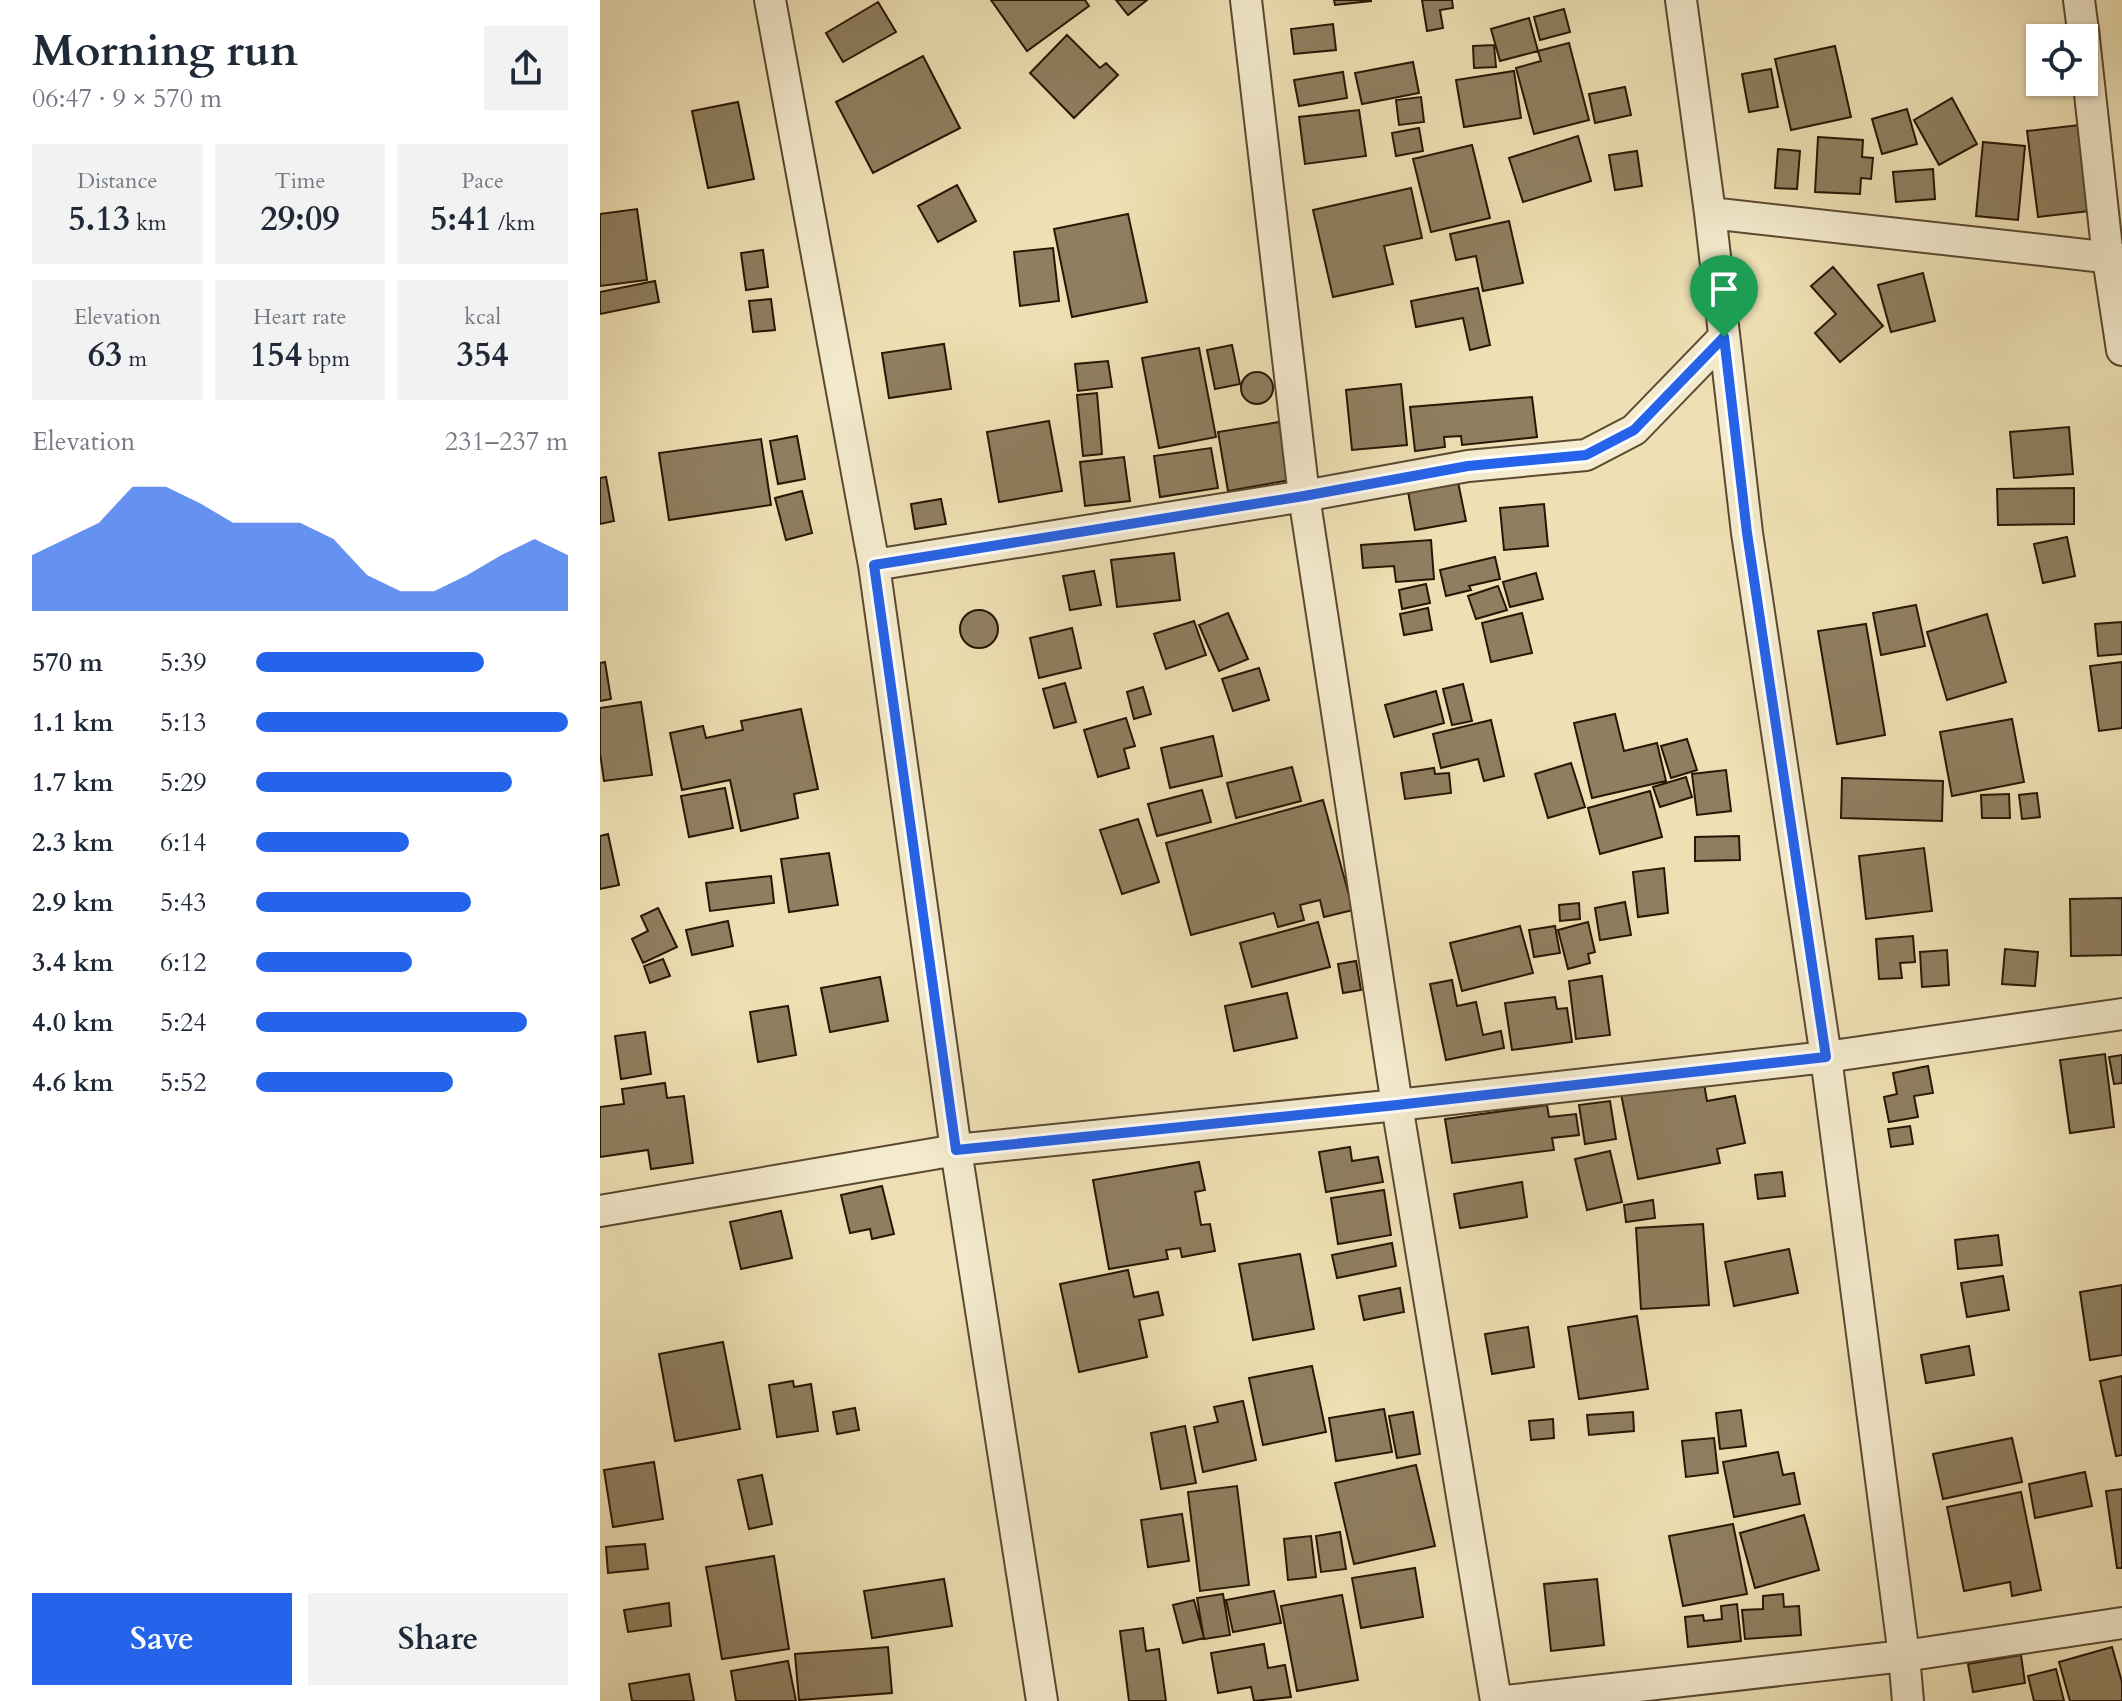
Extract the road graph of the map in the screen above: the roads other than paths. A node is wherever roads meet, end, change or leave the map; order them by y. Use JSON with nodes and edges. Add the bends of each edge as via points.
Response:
{"nodes":[{"id":1,"x":770,"y":0,"type":"edge"},
{"id":2,"x":1246,"y":0,"type":"edge"},
{"id":3,"x":1681,"y":0,"type":"edge"},
{"id":4,"x":2079,"y":0,"type":"edge"},
{"id":5,"x":2082,"y":24,"type":"edge"},
{"id":6,"x":2092,"y":96,"type":"edge"},
{"id":7,"x":1710,"y":213,"type":"junction"},
{"id":8,"x":2115,"y":258,"type":"edge"},
{"id":9,"x":1724,"y":337,"type":"junction"},
{"id":10,"x":2122,"y":350,"type":"edge"},
{"id":11,"x":1304,"y":496,"type":"junction"},
{"id":12,"x":874,"y":565,"type":"junction"},
{"id":13,"x":2122,"y":1014,"type":"edge"},
{"id":14,"x":1826,"y":1057,"type":"junction"},
{"id":15,"x":1397,"y":1105,"type":"junction"},
{"id":16,"x":956,"y":1150,"type":"junction"},
{"id":17,"x":600,"y":1211,"type":"edge"},
{"id":18,"x":2122,"y":1623,"type":"edge"},
{"id":19,"x":1904,"y":1656,"type":"junction"},
{"id":20,"x":1042,"y":1701,"type":"edge"},
{"id":21,"x":1496,"y":1701,"type":"edge"},
{"id":22,"x":1506,"y":1701,"type":"edge"},
{"id":23,"x":1908,"y":1701,"type":"edge"}],
"edges":[{"from":1,"to":12,"type":"street"},
{"from":2,"to":11,"type":"street"},
{"from":3,"to":7,"type":"street"},
{"from":4,"to":5,"type":"street"},
{"from":6,"to":8,"type":"street"},
{"from":7,"to":8,"type":"street"},
{"from":7,"to":9,"type":"street"},
{"from":8,"to":10,"type":"street"},
{"from":9,"to":11,"type":"street","via":[[1634,430],[1586,455],[1468,466]]},
{"from":9,"to":14,"type":"street","via":[[1747,533]]},
{"from":11,"to":12,"type":"street"},
{"from":11,"to":15,"type":"street"},
{"from":12,"to":16,"type":"street"},
{"from":13,"to":14,"type":"street"},
{"from":14,"to":15,"type":"street"},
{"from":14,"to":19,"type":"street"},
{"from":15,"to":16,"type":"street"},
{"from":15,"to":21,"type":"street"},
{"from":16,"to":17,"type":"street"},
{"from":16,"to":20,"type":"street"},
{"from":18,"to":19,"type":"street"},
{"from":19,"to":22,"type":"street"},
{"from":19,"to":23,"type":"street"}]}
